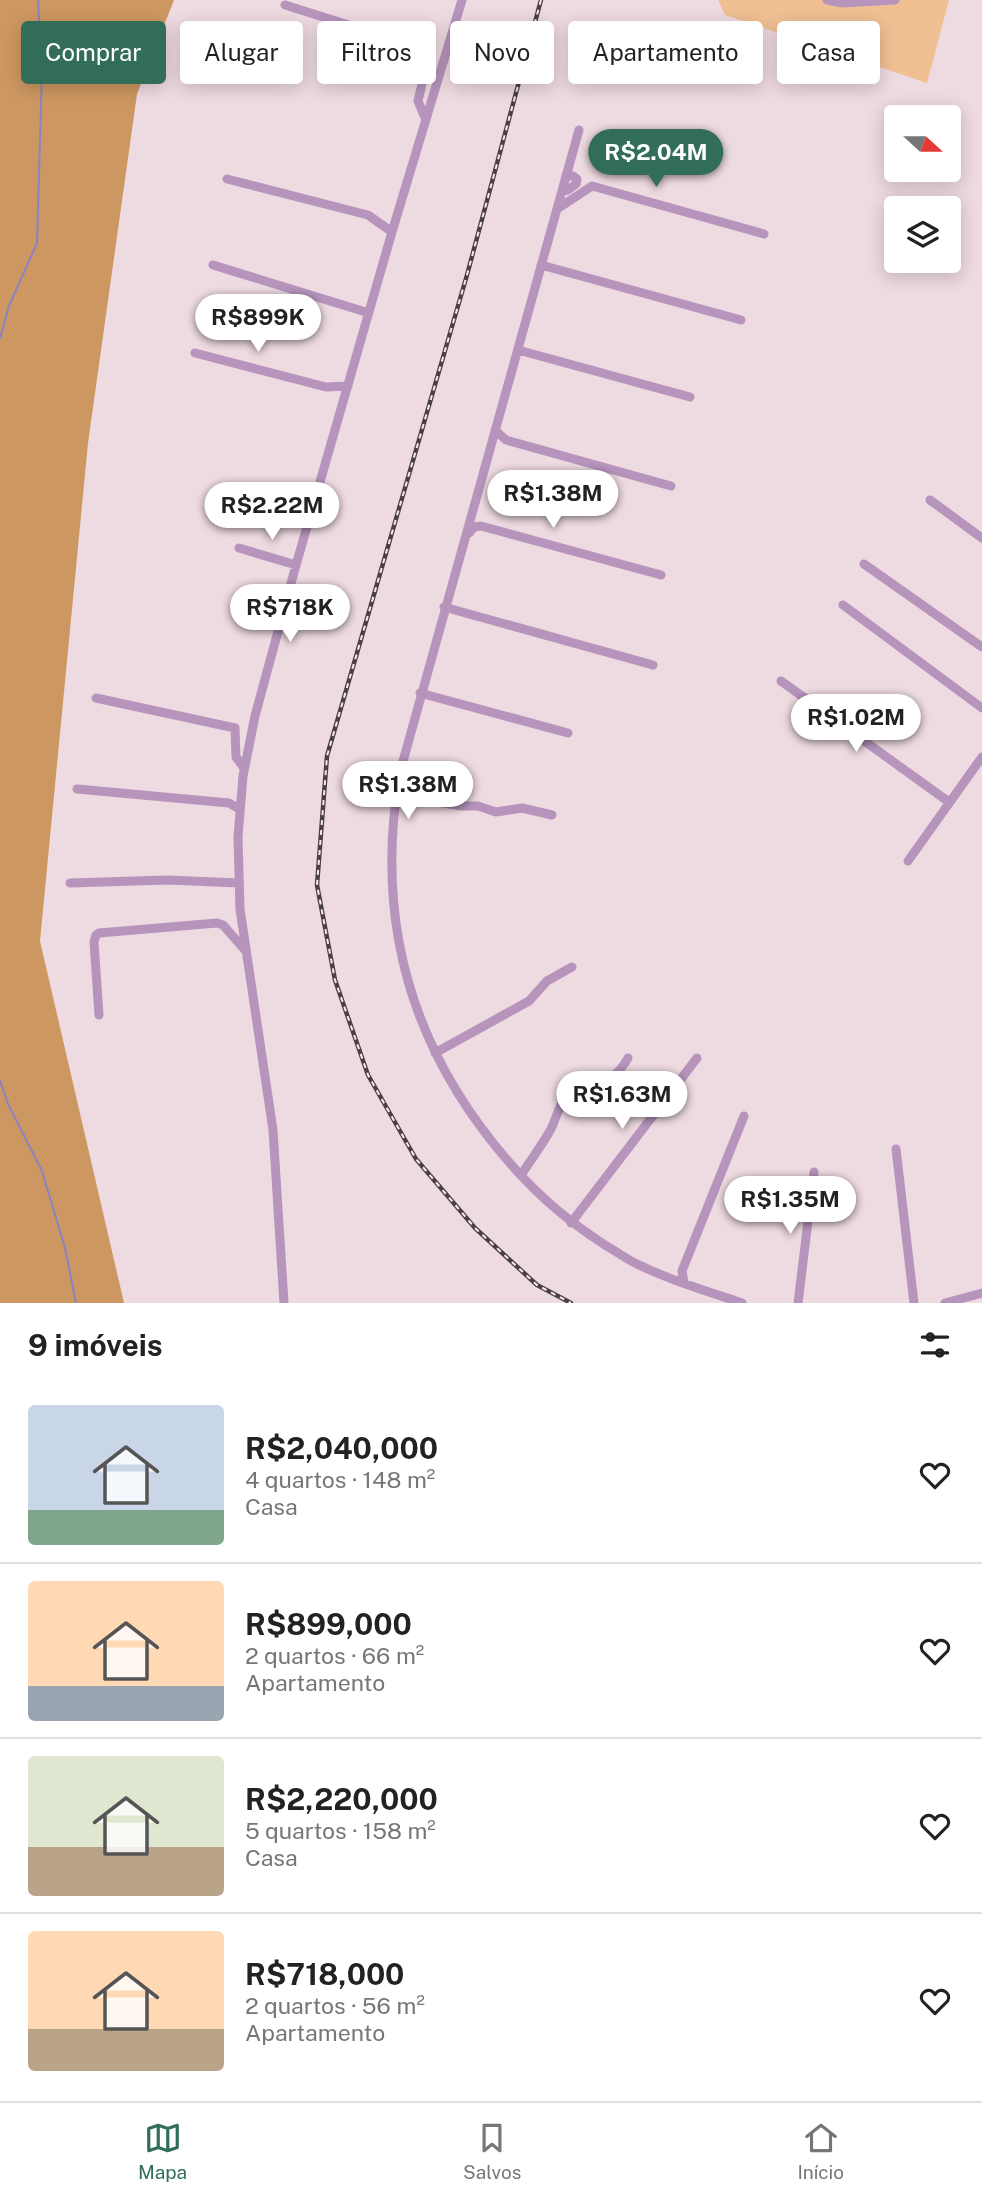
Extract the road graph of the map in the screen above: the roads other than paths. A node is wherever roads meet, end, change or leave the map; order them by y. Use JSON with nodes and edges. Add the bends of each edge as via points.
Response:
{"nodes":[{"id":1,"x":461,"y":0,"type":"edge"},
{"id":2,"x":827,"y":0,"type":"edge"},
{"id":3,"x":895,"y":0,"type":"edge"},
{"id":4,"x":285,"y":5,"type":"dead end"},
{"id":5,"x":426,"y":120,"type":"junction"},
{"id":6,"x":579,"y":130,"type":"dead end"},
{"id":7,"x":227,"y":179,"type":"dead end"},
{"id":8,"x":557,"y":209,"type":"junction"},
{"id":9,"x":392,"y":232,"type":"junction"},
{"id":10,"x":764,"y":234,"type":"dead end"},
{"id":11,"x":213,"y":265,"type":"dead end"},
{"id":12,"x":541,"y":265,"type":"junction"},
{"id":13,"x":369,"y":313,"type":"junction"},
{"id":14,"x":741,"y":320,"type":"dead end"},
{"id":15,"x":518,"y":350,"type":"junction"},
{"id":16,"x":195,"y":353,"type":"dead end"},
{"id":17,"x":348,"y":386,"type":"junction"},
{"id":18,"x":326,"y":387,"type":"junction"},
{"id":19,"x":690,"y":397,"type":"dead end"},
{"id":20,"x":341,"y":408,"type":"junction"},
{"id":21,"x":495,"y":430,"type":"junction"},
{"id":22,"x":506,"y":440,"type":"junction"},
{"id":23,"x":491,"y":444,"type":"junction"},
{"id":24,"x":671,"y":486,"type":"dead end"},
{"id":25,"x":930,"y":500,"type":"dead end"},
{"id":26,"x":982,"y":538,"type":"edge"},
{"id":27,"x":464,"y":541,"type":"junction"},
{"id":28,"x":239,"y":548,"type":"dead end"},
{"id":29,"x":864,"y":564,"type":"dead end"},
{"id":30,"x":296,"y":565,"type":"junction"},
{"id":31,"x":660,"y":575,"type":"dead end"},
{"id":32,"x":843,"y":605,"type":"dead end"},
{"id":33,"x":444,"y":607,"type":"junction"},
{"id":34,"x":982,"y":647,"type":"edge"},
{"id":35,"x":653,"y":665,"type":"dead end"},
{"id":36,"x":781,"y":681,"type":"dead end"},
{"id":37,"x":420,"y":693,"type":"junction"},
{"id":38,"x":96,"y":698,"type":"dead end"},
{"id":39,"x":982,"y":708,"type":"edge"},
{"id":40,"x":568,"y":733,"type":"dead end"},
{"id":41,"x":982,"y":757,"type":"edge"},
{"id":42,"x":244,"y":768,"type":"junction"},
{"id":43,"x":77,"y":789,"type":"dead end"},
{"id":44,"x":396,"y":795,"type":"junction"},
{"id":45,"x":240,"y":796,"type":"junction"},
{"id":46,"x":949,"y":802,"type":"junction"},
{"id":47,"x":229,"y":803,"type":"junction"},
{"id":48,"x":239,"y":809,"type":"junction"},
{"id":49,"x":552,"y":815,"type":"dead end"},
{"id":50,"x":908,"y":860,"type":"dead end"},
{"id":51,"x":70,"y":883,"type":"dead end"},
{"id":52,"x":239,"y":883,"type":"junction"},
{"id":53,"x":246,"y":951,"type":"junction"},
{"id":54,"x":572,"y":967,"type":"dead end"},
{"id":55,"x":99,"y":1015,"type":"dead end"},
{"id":56,"x":435,"y":1053,"type":"junction"},
{"id":57,"x":628,"y":1058,"type":"dead end"},
{"id":58,"x":696,"y":1058,"type":"dead end"},
{"id":59,"x":744,"y":1116,"type":"dead end"},
{"id":60,"x":896,"y":1149,"type":"dead end"},
{"id":61,"x":814,"y":1172,"type":"dead end"},
{"id":62,"x":521,"y":1175,"type":"junction"},
{"id":63,"x":571,"y":1223,"type":"junction"},
{"id":64,"x":682,"y":1271,"type":"junction"},
{"id":65,"x":671,"y":1278,"type":"junction"},
{"id":66,"x":684,"y":1283,"type":"junction"},
{"id":67,"x":982,"y":1293,"type":"edge"},
{"id":68,"x":284,"y":1303,"type":"edge"},
{"id":69,"x":741,"y":1303,"type":"edge"},
{"id":70,"x":798,"y":1303,"type":"edge"},
{"id":71,"x":914,"y":1303,"type":"edge"},
{"id":72,"x":945,"y":1303,"type":"edge"}],
"edges":[{"from":1,"to":5,"type":"street"},
{"from":2,"to":3,"type":"street"},
{"from":4,"to":5,"type":"street","via":[[425,49],[429,54],[418,101]]},
{"from":5,"to":9,"type":"street"},
{"from":6,"to":8,"type":"street"},
{"from":7,"to":9,"type":"street","via":[[368,215]]},
{"from":8,"to":10,"type":"street","via":[[592,186]]},
{"from":8,"to":12,"type":"street"},
{"from":9,"to":13,"type":"street"},
{"from":11,"to":13,"type":"street"},
{"from":12,"to":14,"type":"street"},
{"from":12,"to":15,"type":"street"},
{"from":13,"to":17,"type":"street"},
{"from":15,"to":19,"type":"street"},
{"from":15,"to":21,"type":"street"},
{"from":16,"to":18,"type":"street"},
{"from":17,"to":18,"type":"street"},
{"from":17,"to":20,"type":"street"},
{"from":18,"to":20,"type":"street"},
{"from":20,"to":30,"type":"street"},
{"from":21,"to":22,"type":"street"},
{"from":21,"to":23,"type":"street"},
{"from":22,"to":23,"type":"street"},
{"from":22,"to":24,"type":"street"},
{"from":23,"to":27,"type":"street"},
{"from":25,"to":26,"type":"street"},
{"from":27,"to":31,"type":"street","via":[[472,528],[481,526]]},
{"from":27,"to":33,"type":"street"},
{"from":28,"to":30,"type":"street"},
{"from":29,"to":34,"type":"street"},
{"from":30,"to":42,"type":"street"},
{"from":32,"to":39,"type":"street"},
{"from":33,"to":35,"type":"street"},
{"from":33,"to":37,"type":"street"},
{"from":36,"to":46,"type":"street"},
{"from":37,"to":40,"type":"street"},
{"from":37,"to":44,"type":"street"},
{"from":38,"to":42,"type":"street","via":[[235,729],[236,757]]},
{"from":41,"to":46,"type":"street"},
{"from":42,"to":45,"type":"street"},
{"from":43,"to":47,"type":"street"},
{"from":44,"to":49,"type":"street"},
{"from":44,"to":56,"type":"street","via":[[393,907],[411,995]]},
{"from":45,"to":47,"type":"street"},
{"from":45,"to":48,"type":"street"},
{"from":46,"to":50,"type":"street"},
{"from":47,"to":48,"type":"street"},
{"from":48,"to":52,"type":"street"},
{"from":51,"to":52,"type":"street"},
{"from":52,"to":53,"type":"street"},
{"from":53,"to":55,"type":"street","via":[[217,923],[99,933],[94,942]]},
{"from":53,"to":68,"type":"street","via":[[273,1130]]},
{"from":54,"to":56,"type":"street","via":[[547,981],[529,1001]]},
{"from":56,"to":62,"type":"street","via":[[486,1135]]},
{"from":57,"to":62,"type":"street","via":[[614,1076],[566,1098]]},
{"from":58,"to":63,"type":"street"},
{"from":59,"to":64,"type":"street"},
{"from":60,"to":71,"type":"street"},
{"from":61,"to":70,"type":"street"},
{"from":62,"to":63,"type":"street"},
{"from":63,"to":65,"type":"street","via":[[635,1263]]},
{"from":64,"to":65,"type":"street"},
{"from":64,"to":66,"type":"street"},
{"from":65,"to":66,"type":"street"},
{"from":66,"to":69,"type":"street"},
{"from":67,"to":72,"type":"street"}]}
